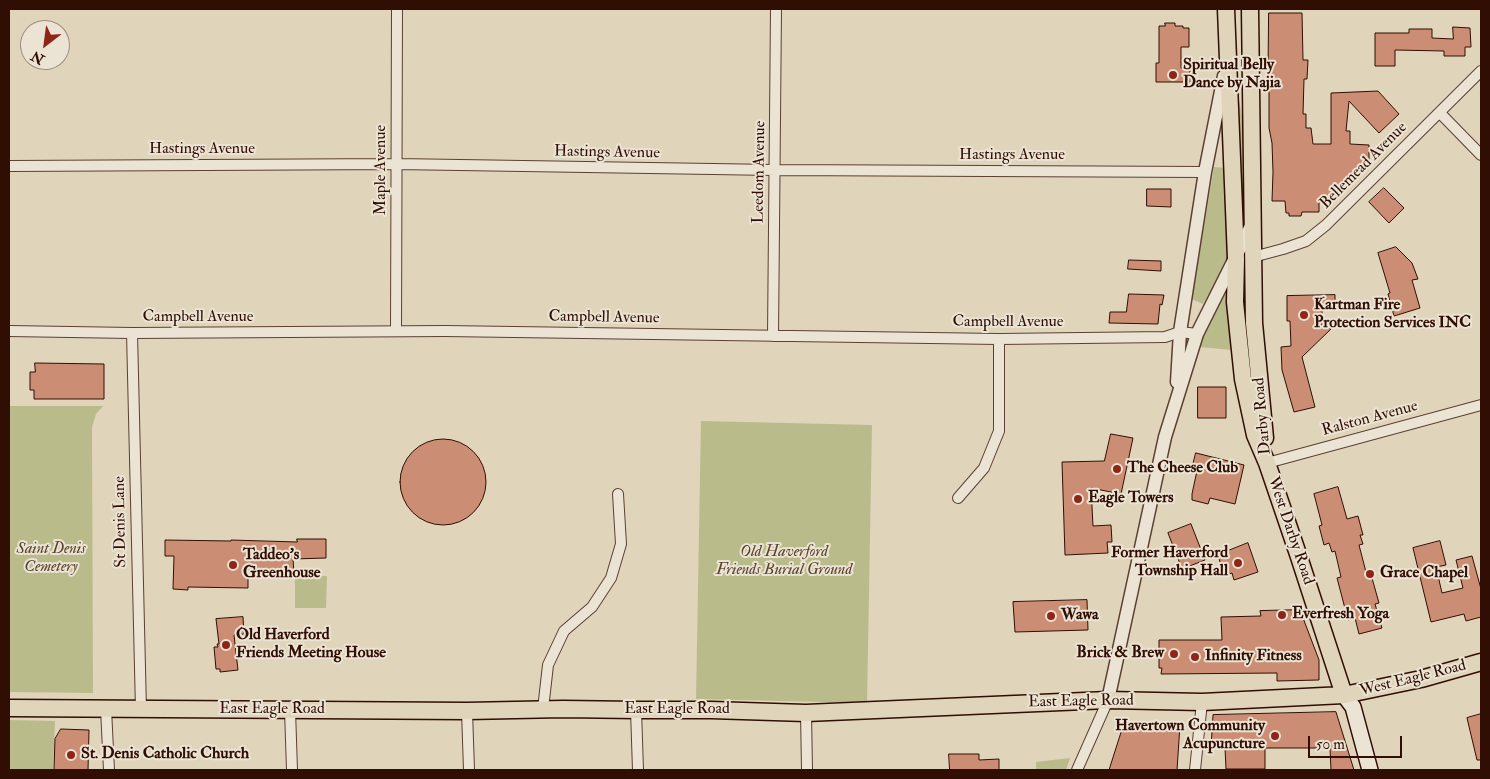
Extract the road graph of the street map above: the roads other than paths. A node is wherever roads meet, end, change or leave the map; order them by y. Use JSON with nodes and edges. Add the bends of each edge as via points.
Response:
{"nodes":[{"id":1,"x":397,"y":9,"type":"edge"},
{"id":2,"x":776,"y":9,"type":"edge"},
{"id":3,"x":1226,"y":9,"type":"edge"},
{"id":4,"x":1250,"y":9,"type":"edge"},
{"id":5,"x":1228,"y":55,"type":"junction"},
{"id":6,"x":1481,"y":71,"type":"edge"},
{"id":7,"x":1440,"y":113,"type":"junction"},
{"id":8,"x":1481,"y":155,"type":"edge"},
{"id":9,"x":397,"y":164,"type":"junction"},
{"id":10,"x":9,"y":166,"type":"edge"},
{"id":11,"x":775,"y":170,"type":"junction"},
{"id":12,"x":1205,"y":172,"type":"junction"},
{"id":13,"x":1253,"y":222,"type":"junction"},
{"id":14,"x":1253,"y":257,"type":"junction"},
{"id":15,"x":1236,"y":259,"type":"junction"},
{"id":16,"x":9,"y":331,"type":"edge"},
{"id":17,"x":396,"y":331,"type":"junction"},
{"id":18,"x":1180,"y":332,"type":"junction"},
{"id":19,"x":132,"y":333,"type":"junction"},
{"id":20,"x":1197,"y":334,"type":"junction"},
{"id":21,"x":773,"y":336,"type":"junction"},
{"id":22,"x":999,"y":340,"type":"junction"},
{"id":23,"x":1176,"y":397,"type":"junction"},
{"id":24,"x":1481,"y":405,"type":"edge"},
{"id":25,"x":1267,"y":462,"type":"junction"},
{"id":26,"x":618,"y":494,"type":"dead end"},
{"id":27,"x":958,"y":498,"type":"dead end"},
{"id":28,"x":1481,"y":662,"type":"edge"},
{"id":29,"x":1344,"y":695,"type":"junction"},
{"id":30,"x":1108,"y":700,"type":"junction"},
{"id":31,"x":1202,"y":702,"type":"junction"},
{"id":32,"x":9,"y":708,"type":"edge"},
{"id":33,"x":106,"y":709,"type":"junction"},
{"id":34,"x":543,"y":709,"type":"junction"},
{"id":35,"x":141,"y":710,"type":"junction"},
{"id":36,"x":290,"y":710,"type":"junction"},
{"id":37,"x":636,"y":710,"type":"junction"},
{"id":38,"x":467,"y":711,"type":"junction"},
{"id":39,"x":806,"y":713,"type":"junction"},
{"id":40,"x":109,"y":770,"type":"edge"},
{"id":41,"x":292,"y":770,"type":"edge"},
{"id":42,"x":470,"y":770,"type":"edge"},
{"id":43,"x":638,"y":770,"type":"edge"},
{"id":44,"x":808,"y":770,"type":"edge"},
{"id":45,"x":1078,"y":770,"type":"edge"},
{"id":46,"x":1195,"y":770,"type":"edge"},
{"id":47,"x":1370,"y":770,"type":"edge"}],
"edges":[{"from":1,"to":9,"type":"street","name":"Maple Avenue"},
{"from":2,"to":11,"type":"street","name":"Leedom Avenue"},
{"from":3,"to":5,"type":"main road","name":"Darby Road"},
{"from":4,"to":13,"type":"main road","name":"Darby Road"},
{"from":5,"to":12,"type":"street","name":"Darby Road"},
{"from":5,"to":15,"type":"main road","name":"Darby Road"},
{"from":6,"to":7,"type":"street","name":"Bellemead Avenue"},
{"from":7,"to":8,"type":"street"},
{"from":7,"to":14,"type":"street","name":"Bellemead Avenue","via":[[1306,241]]},
{"from":9,"to":10,"type":"street","name":"Hastings Avenue"},
{"from":9,"to":11,"type":"street","name":"Hastings Avenue"},
{"from":9,"to":17,"type":"street","name":"Maple Avenue"},
{"from":11,"to":12,"type":"street","name":"Hastings Avenue"},
{"from":11,"to":21,"type":"street","name":"Leedom Avenue"},
{"from":12,"to":18,"type":"street","name":"Darby Road"},
{"from":13,"to":14,"type":"main road","name":"Darby Road"},
{"from":13,"to":15,"type":"street","name":"Darby Road"},
{"from":14,"to":25,"type":"main road","name":"Darby Road","via":[[1254,323]]},
{"from":15,"to":20,"type":"street","name":"Darby Road"},
{"from":15,"to":25,"type":"main road","name":"Darby Road","via":[[1235,302],[1241,369],[1256,435]]},
{"from":16,"to":19,"type":"street","name":"Campbell Avenue"},
{"from":17,"to":19,"type":"street","name":"Campbell Avenue"},
{"from":17,"to":21,"type":"street","name":"Campbell Avenue"},
{"from":18,"to":20,"type":"street","name":"Campbell Avenue"},
{"from":18,"to":22,"type":"street","name":"Campbell Avenue","via":[[1165,337]]},
{"from":18,"to":23,"type":"street","name":"Darby Road"},
{"from":19,"to":35,"type":"street","name":"St Denis Lane"},
{"from":20,"to":23,"type":"street","name":"Darby Road"},
{"from":21,"to":22,"type":"street","name":"Campbell Avenue"},
{"from":22,"to":27,"type":"street","via":[[999,431],[984,468]]},
{"from":23,"to":30,"type":"street","name":"Darby Road"},
{"from":24,"to":25,"type":"street","name":"Ralston Avenue"},
{"from":25,"to":29,"type":"main road","name":"West Darby Road"},
{"from":26,"to":34,"type":"street","via":[[620,544],[611,578],[592,607],[564,631],[548,665]]},
{"from":28,"to":29,"type":"main road","name":"West Eagle Road","via":[[1421,680]]},
{"from":29,"to":31,"type":"main road","name":"East Eagle Road"},
{"from":29,"to":47,"type":"main road","name":"West Darby Road","via":[[1353,707]]},
{"from":30,"to":31,"type":"main road","name":"East Eagle Road"},
{"from":30,"to":39,"type":"main road","name":"East Eagle Road"},
{"from":30,"to":45,"type":"street"},
{"from":31,"to":46,"type":"street"},
{"from":32,"to":33,"type":"main road","name":"East Eagle Road"},
{"from":33,"to":35,"type":"main road","name":"East Eagle Road"},
{"from":33,"to":40,"type":"street"},
{"from":34,"to":37,"type":"main road","name":"East Eagle Road"},
{"from":34,"to":38,"type":"main road","name":"East Eagle Road"},
{"from":35,"to":36,"type":"main road","name":"East Eagle Road"},
{"from":36,"to":38,"type":"main road","name":"East Eagle Road"},
{"from":36,"to":41,"type":"street"},
{"from":37,"to":39,"type":"main road","name":"East Eagle Road"},
{"from":37,"to":43,"type":"street"},
{"from":38,"to":42,"type":"street"},
{"from":39,"to":44,"type":"street"}]}
